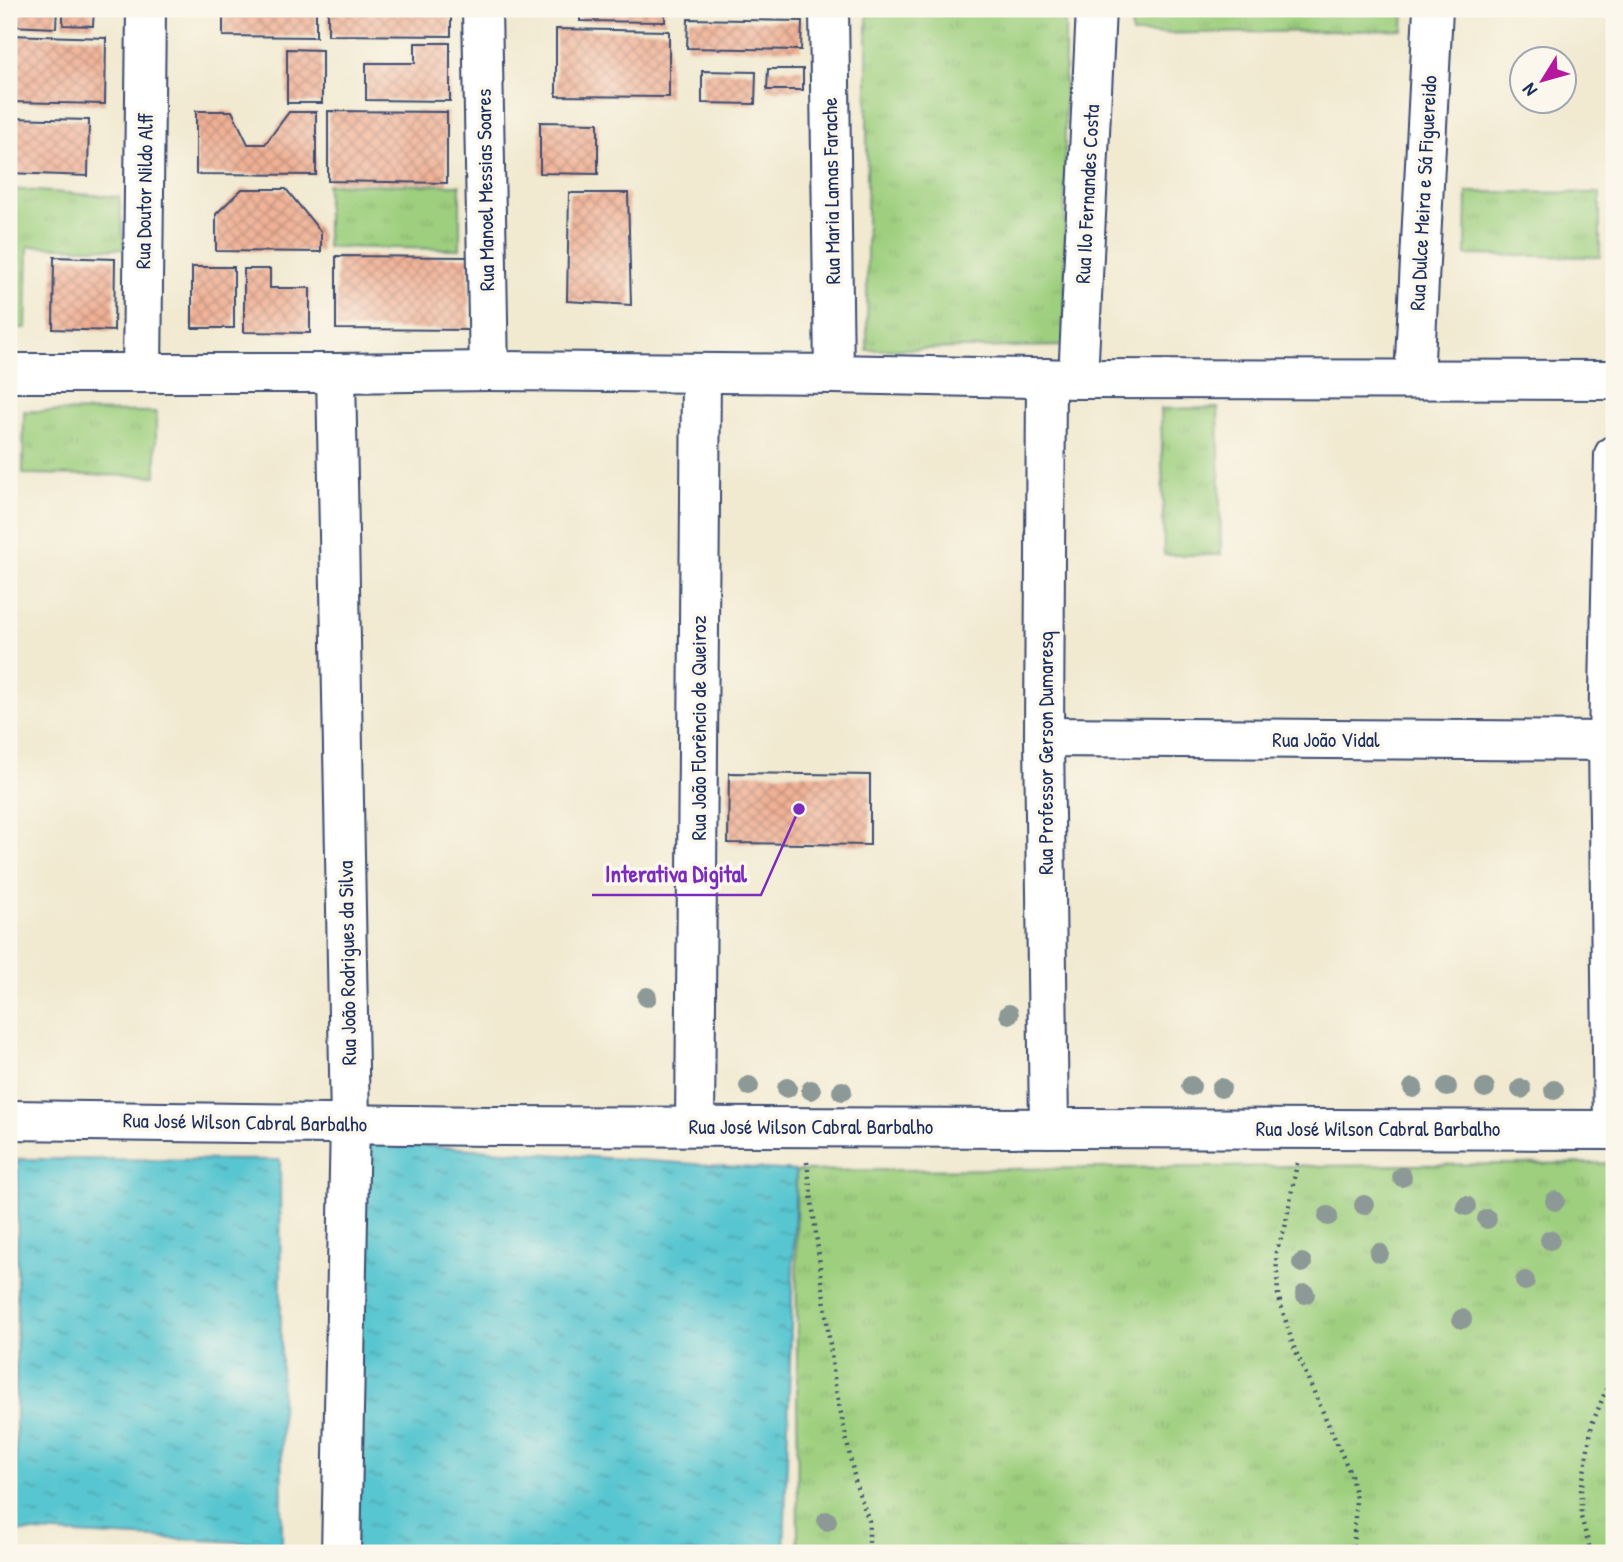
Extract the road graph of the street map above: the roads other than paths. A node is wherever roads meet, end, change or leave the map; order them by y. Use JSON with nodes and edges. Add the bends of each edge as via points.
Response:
{"nodes":[{"id":1,"x":146,"y":9,"type":"edge"},
{"id":2,"x":482,"y":9,"type":"edge"},
{"id":3,"x":829,"y":9,"type":"edge"},
{"id":4,"x":1096,"y":9,"type":"edge"},
{"id":5,"x":1433,"y":9,"type":"edge"},
{"id":6,"x":489,"y":371,"type":"junction"},
{"id":7,"x":9,"y":373,"type":"edge"},
{"id":8,"x":142,"y":373,"type":"junction"},
{"id":9,"x":336,"y":373,"type":"junction"},
{"id":10,"x":701,"y":373,"type":"junction"},
{"id":11,"x":834,"y":374,"type":"junction"},
{"id":12,"x":1062,"y":378,"type":"junction"},
{"id":13,"x":1414,"y":378,"type":"junction"},
{"id":14,"x":1614,"y":380,"type":"edge"},
{"id":15,"x":1614,"y":454,"type":"edge"},
{"id":16,"x":1044,"y":737,"type":"junction"},
{"id":17,"x":1608,"y":741,"type":"junction"},
{"id":18,"x":9,"y":1120,"type":"edge"},
{"id":19,"x":350,"y":1123,"type":"junction"},
{"id":20,"x":695,"y":1126,"type":"junction"},
{"id":21,"x":1049,"y":1128,"type":"junction"},
{"id":22,"x":1613,"y":1129,"type":"edge"},
{"id":23,"x":341,"y":1553,"type":"edge"}],
"edges":[{"from":1,"to":8,"type":"street","name":"Rua Doutor Nildo Alff"},
{"from":2,"to":6,"type":"street","name":"Rua Manoel Messias Soares"},
{"from":3,"to":11,"type":"street","name":"Rua Maria Lamas Farache"},
{"from":4,"to":12,"type":"street","name":"Rua Ilo Fernandes Costa"},
{"from":5,"to":13,"type":"street","name":"Rua Dulce Meira e Sá Figuereido"},
{"from":6,"to":9,"type":"street"},
{"from":6,"to":10,"type":"street"},
{"from":7,"to":8,"type":"street"},
{"from":8,"to":9,"type":"street"},
{"from":9,"to":19,"type":"street","name":"Rua João Rodrigues da Silva"},
{"from":10,"to":11,"type":"street"},
{"from":10,"to":20,"type":"street","name":"Rua João Florêncio de Queiroz"},
{"from":11,"to":12,"type":"street"},
{"from":12,"to":13,"type":"street"},
{"from":12,"to":16,"type":"street","name":"Rua Professor Gerson Dumaresq"},
{"from":13,"to":14,"type":"street"},
{"from":15,"to":17,"type":"street"},
{"from":16,"to":17,"type":"street","name":"Rua João Vidal"},
{"from":16,"to":21,"type":"street","name":"Rua Professor Gerson Dumaresq"},
{"from":17,"to":22,"type":"street"},
{"from":18,"to":19,"type":"street","name":"Rua José Wilson Cabral Barbalho"},
{"from":19,"to":20,"type":"street","name":"Rua José Wilson Cabral Barbalho"},
{"from":19,"to":23,"type":"street","name":"Rua João Rodrigues da Silva"},
{"from":20,"to":21,"type":"street","name":"Rua José Wilson Cabral Barbalho"},
{"from":21,"to":22,"type":"street","name":"Rua José Wilson Cabral Barbalho"}]}
